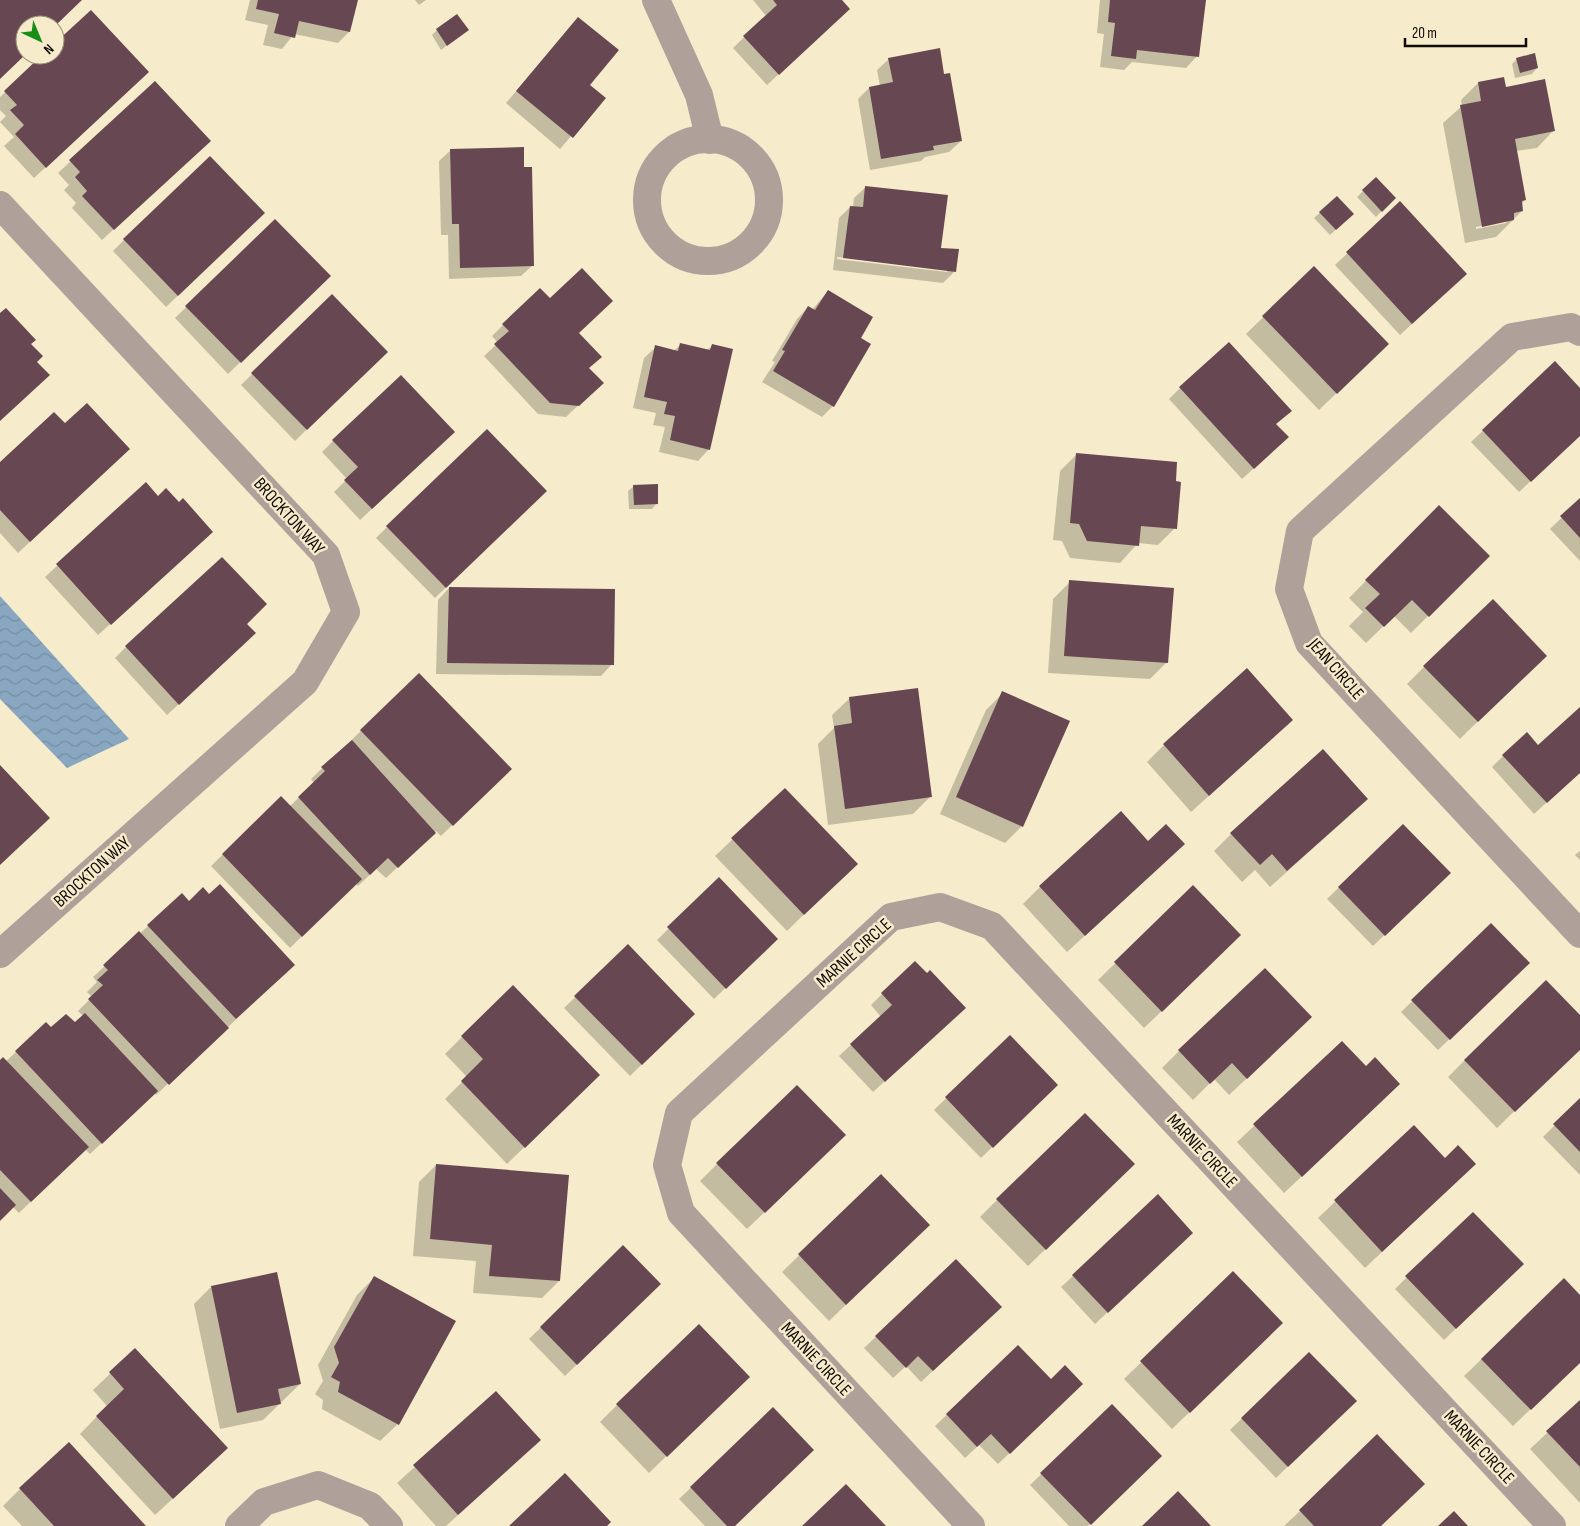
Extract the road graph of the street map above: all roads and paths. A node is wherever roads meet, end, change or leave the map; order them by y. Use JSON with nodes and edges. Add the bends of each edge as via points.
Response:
{"nodes":[{"id":1,"x":656,"y":0,"type":"edge"},
{"id":2,"x":710,"y":140,"type":"junction"},
{"id":3,"x":0,"y":205,"type":"edge"},
{"id":4,"x":1580,"y":332,"type":"edge"},
{"id":5,"x":1580,"y":934,"type":"edge"},
{"id":6,"x":0,"y":954,"type":"edge"},
{"id":7,"x":239,"y":1526,"type":"edge"},
{"id":8,"x":389,"y":1526,"type":"edge"},
{"id":9,"x":971,"y":1526,"type":"edge"},
{"id":10,"x":1552,"y":1526,"type":"edge"}],
"edges":[{"from":1,"to":2,"type":"street","via":[[699,95]]},
{"from":2,"to":2,"type":"street","via":[[694,141],[666,157],[655,170],[647,202],[649,218],[656,233],[682,256],[699,261],[718,261],[742,250],[762,230],[768,213],[769,194],[765,176],[755,161],[742,149]]},
{"from":3,"to":6,"type":"street","name":"BROCKTON WAY","via":[[326,555],[346,612],[305,682]]},
{"from":4,"to":5,"type":"street","name":"JEAN CIRCLE","via":[[1571,327],[1512,337],[1300,531],[1289,589],[1309,642]]},
{"from":7,"to":8,"type":"street","via":[[264,1502],[318,1485],[370,1506]]},
{"from":9,"to":10,"type":"street","name":"MARNIE CIRCLE","via":[[681,1213],[667,1165],[679,1113],[891,917],[940,907],[992,926]]}]}
